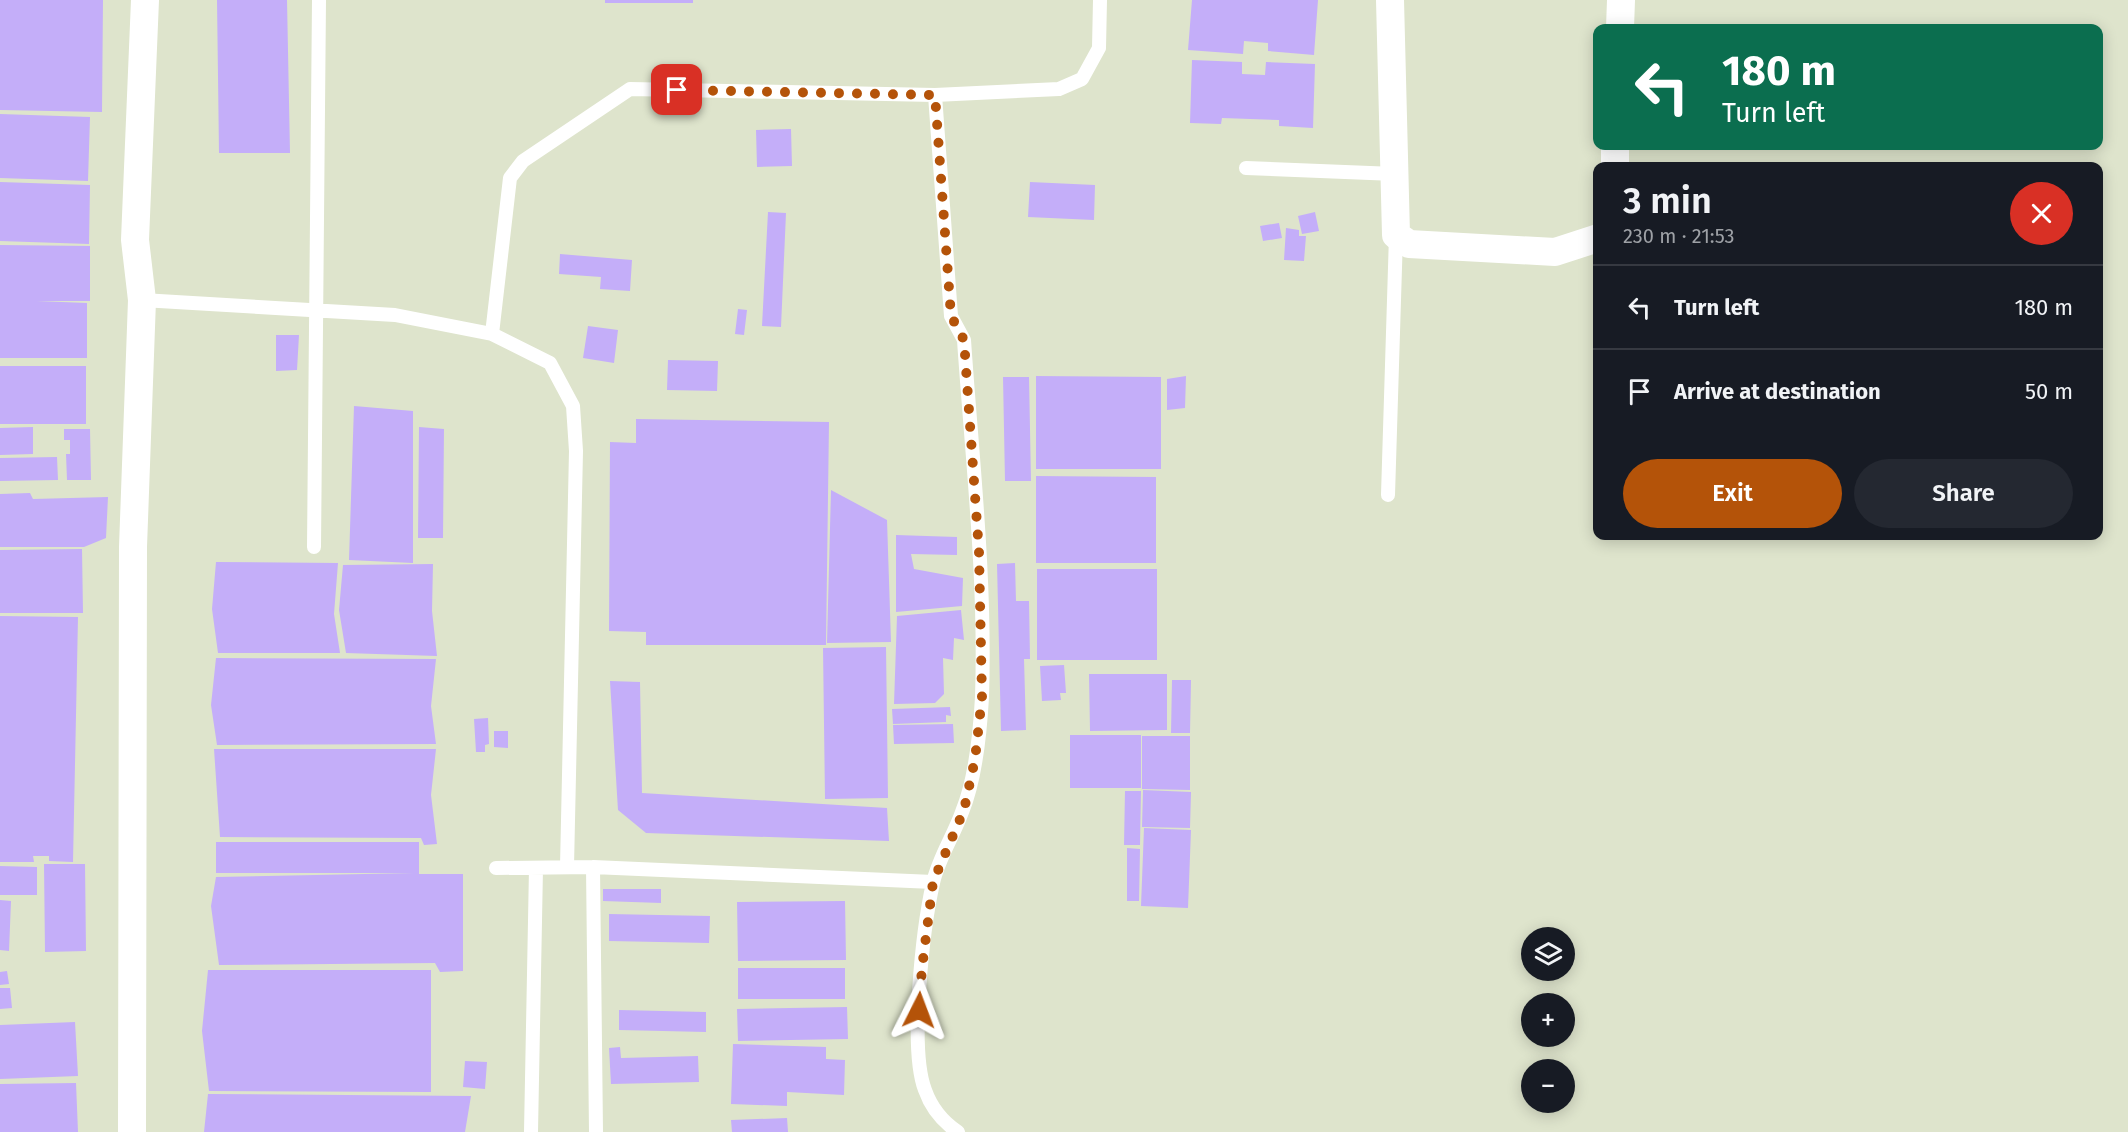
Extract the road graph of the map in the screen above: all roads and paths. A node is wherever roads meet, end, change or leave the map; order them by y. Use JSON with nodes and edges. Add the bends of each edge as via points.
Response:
{"nodes":[{"id":1,"x":145,"y":0,"type":"edge"},
{"id":2,"x":319,"y":0,"type":"edge"},
{"id":3,"x":1100,"y":0,"type":"edge"},
{"id":4,"x":1390,"y":0,"type":"edge"},
{"id":5,"x":1621,"y":0,"type":"edge"},
{"id":6,"x":1620,"y":24,"type":"edge"},
{"id":7,"x":935,"y":95,"type":"junction"},
{"id":8,"x":1246,"y":168,"type":"dead end"},
{"id":9,"x":1395,"y":174,"type":"junction"},
{"id":10,"x":1396,"y":235,"type":"junction"},
{"id":11,"x":1593,"y":241,"type":"edge"},
{"id":12,"x":141,"y":300,"type":"junction"},
{"id":13,"x":315,"y":310,"type":"junction"},
{"id":14,"x":492,"y":334,"type":"junction"},
{"id":15,"x":1388,"y":495,"type":"dead end"},
{"id":16,"x":314,"y":547,"type":"dead end"},
{"id":17,"x":567,"y":867,"type":"junction"},
{"id":18,"x":593,"y":867,"type":"junction"},
{"id":19,"x":496,"y":868,"type":"dead end"},
{"id":20,"x":536,"y":868,"type":"junction"},
{"id":21,"x":933,"y":882,"type":"junction"},
{"id":22,"x":132,"y":1132,"type":"edge"},
{"id":23,"x":531,"y":1132,"type":"edge"},
{"id":24,"x":596,"y":1132,"type":"edge"},
{"id":25,"x":958,"y":1132,"type":"edge"}],
"edges":[{"from":1,"to":12,"type":"street","via":[[135,240]]},
{"from":2,"to":13,"type":"lane"},
{"from":3,"to":7,"type":"lane","via":[[1100,48],[1082,79],[1059,89]]},
{"from":4,"to":9,"type":"street"},
{"from":5,"to":6,"type":"street"},
{"from":7,"to":14,"type":"lane","via":[[630,89],[523,161],[510,178]]},
{"from":7,"to":21,"type":"lane","via":[[951,316],[964,340],[979,552],[982,697],[964,810]]},
{"from":8,"to":9,"type":"lane"},
{"from":9,"to":10,"type":"street"},
{"from":10,"to":11,"type":"street","via":[[1409,244],[1554,252]]},
{"from":10,"to":15,"type":"lane"},
{"from":12,"to":13,"type":"lane"},
{"from":12,"to":22,"type":"street","via":[[133,547]]},
{"from":13,"to":14,"type":"lane","via":[[395,315]]},
{"from":13,"to":16,"type":"lane"},
{"from":14,"to":17,"type":"lane","via":[[550,363],[573,406],[576,451]]},
{"from":17,"to":18,"type":"lane"},
{"from":17,"to":20,"type":"lane"},
{"from":18,"to":21,"type":"lane"},
{"from":18,"to":24,"type":"lane"},
{"from":19,"to":20,"type":"lane"},
{"from":20,"to":23,"type":"lane"},
{"from":21,"to":25,"type":"lane","via":[[917,1051],[925,1090],[944,1123]]}]}
